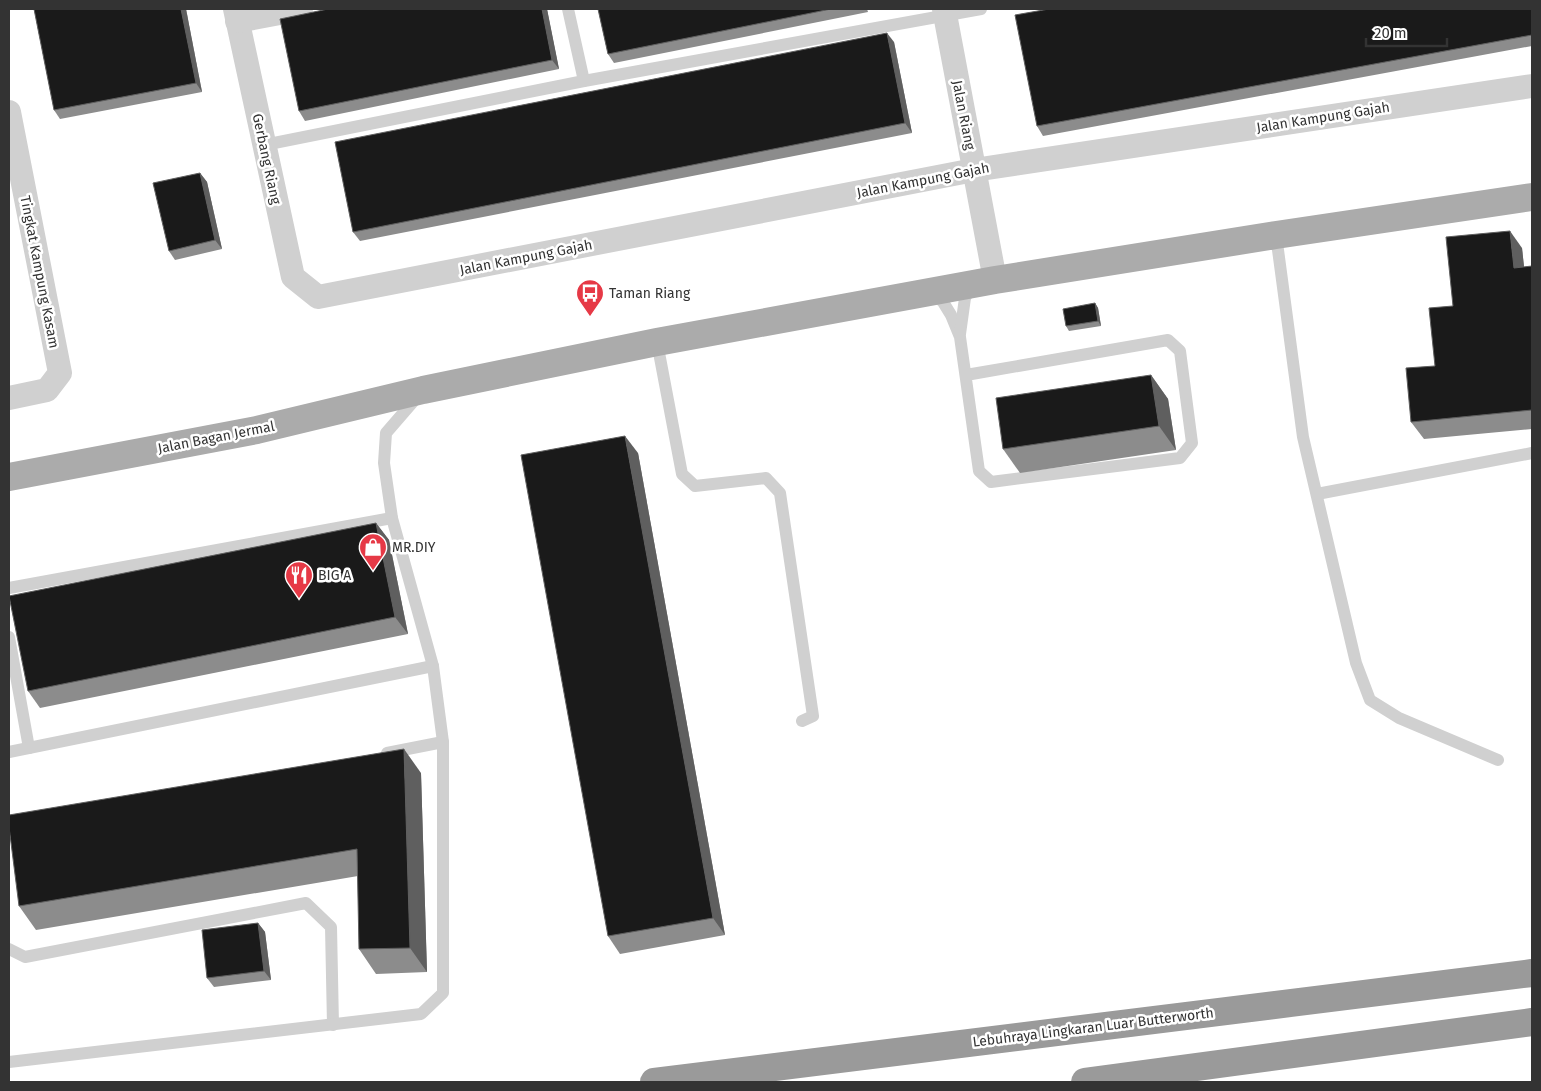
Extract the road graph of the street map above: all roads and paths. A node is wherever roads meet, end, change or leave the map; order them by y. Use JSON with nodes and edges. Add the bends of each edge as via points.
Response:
{"nodes":[{"id":1,"x":301,"y":9,"type":"edge"},
{"id":2,"x":568,"y":9,"type":"edge"},
{"id":3,"x":981,"y":9,"type":"edge"},
{"id":4,"x":944,"y":12,"type":"edge"},
{"id":5,"x":236,"y":15,"type":"edge"},
{"id":6,"x":584,"y":81,"type":"junction"},
{"id":7,"x":1532,"y":86,"type":"edge"},
{"id":8,"x":9,"y":112,"type":"edge"},
{"id":9,"x":264,"y":145,"type":"junction"},
{"id":10,"x":974,"y":170,"type":"junction"},
{"id":11,"x":1532,"y":197,"type":"edge"},
{"id":12,"x":1276,"y":235,"type":"junction"},
{"id":13,"x":983,"y":283,"type":"junction"},
{"id":14,"x":932,"y":292,"type":"junction"},
{"id":15,"x":318,"y":296,"type":"joint"},
{"id":16,"x":960,"y":336,"type":"junction"},
{"id":17,"x":657,"y":342,"type":"junction"},
{"id":18,"x":966,"y":374,"type":"junction"},
{"id":19,"x":423,"y":390,"type":"junction"},
{"id":20,"x":9,"y":398,"type":"edge"},
{"id":21,"x":1532,"y":453,"type":"edge"},
{"id":22,"x":9,"y":477,"type":"edge"},
{"id":23,"x":1317,"y":494,"type":"junction"},
{"id":24,"x":392,"y":518,"type":"junction"},
{"id":25,"x":9,"y":588,"type":"edge"},
{"id":26,"x":9,"y":637,"type":"edge"},
{"id":27,"x":433,"y":666,"type":"junction"},
{"id":28,"x":802,"y":721,"type":"dead end"},
{"id":29,"x":444,"y":742,"type":"junction"},
{"id":30,"x":29,"y":748,"type":"junction"},
{"id":31,"x":9,"y":752,"type":"edge"},
{"id":32,"x":376,"y":755,"type":"edge"},
{"id":33,"x":1498,"y":760,"type":"dead end"},
{"id":34,"x":9,"y":949,"type":"edge"},
{"id":35,"x":1532,"y":972,"type":"edge"},
{"id":36,"x":1532,"y":1022,"type":"edge"},
{"id":37,"x":333,"y":1024,"type":"junction"},
{"id":38,"x":9,"y":1062,"type":"edge"},
{"id":39,"x":654,"y":1082,"type":"edge"},
{"id":40,"x":1085,"y":1082,"type":"edge"}],
"edges":[{"from":1,"to":5,"type":"street"},
{"from":2,"to":6,"type":"lane"},
{"from":3,"to":4,"type":"lane"},
{"from":4,"to":6,"type":"lane"},
{"from":4,"to":10,"type":"street","name":"Jalan Riang"},
{"from":5,"to":9,"type":"street","name":"Gerbang Riang"},
{"from":6,"to":9,"type":"lane"},
{"from":7,"to":10,"type":"street","name":"Jalan Kampung Gajah"},
{"from":8,"to":20,"type":"street","name":"Tingkat Kampung Kasam","via":[[60,373],[47,390]]},
{"from":9,"to":15,"type":"street","name":"Gerbang Riang","via":[[293,277]]},
{"from":10,"to":13,"type":"street","name":"Jalan Riang"},
{"from":10,"to":15,"type":"street","name":"Jalan Kampung Gajah"},
{"from":11,"to":12,"type":"main road"},
{"from":12,"to":13,"type":"main road"},
{"from":12,"to":23,"type":"lane","via":[[1303,437]]},
{"from":13,"to":14,"type":"main road"},
{"from":13,"to":16,"type":"lane","via":[[965,298]]},
{"from":14,"to":16,"type":"lane","via":[[943,302]]},
{"from":14,"to":17,"type":"main road"},
{"from":16,"to":18,"type":"lane"},
{"from":17,"to":19,"type":"main road"},
{"from":17,"to":28,"type":"lane","via":[[682,474],[695,486],[766,478],[780,493],[813,716]]},
{"from":18,"to":18,"type":"lane","via":[[979,471],[991,482],[1180,458],[1192,443],[1180,351],[1168,340]]},
{"from":19,"to":22,"type":"main road","name":"Jalan Bagan Jermal","via":[[257,430]]},
{"from":19,"to":24,"type":"lane","via":[[386,433],[384,463]]},
{"from":21,"to":23,"type":"lane"},
{"from":23,"to":33,"type":"lane","via":[[1356,663],[1370,700],[1399,718]]},
{"from":24,"to":25,"type":"lane"},
{"from":24,"to":27,"type":"lane"},
{"from":26,"to":30,"type":"lane"},
{"from":27,"to":29,"type":"lane"},
{"from":27,"to":30,"type":"lane"},
{"from":29,"to":32,"type":"lane"},
{"from":29,"to":37,"type":"lane","via":[[443,993],[421,1014]]},
{"from":30,"to":31,"type":"lane"},
{"from":34,"to":37,"type":"lane","via":[[24,958],[306,903],[331,927]]},
{"from":35,"to":39,"type":"highway","name":"Lebuhraya Lingkaran Luar Butterworth"},
{"from":36,"to":40,"type":"highway"},
{"from":37,"to":38,"type":"lane"}]}
